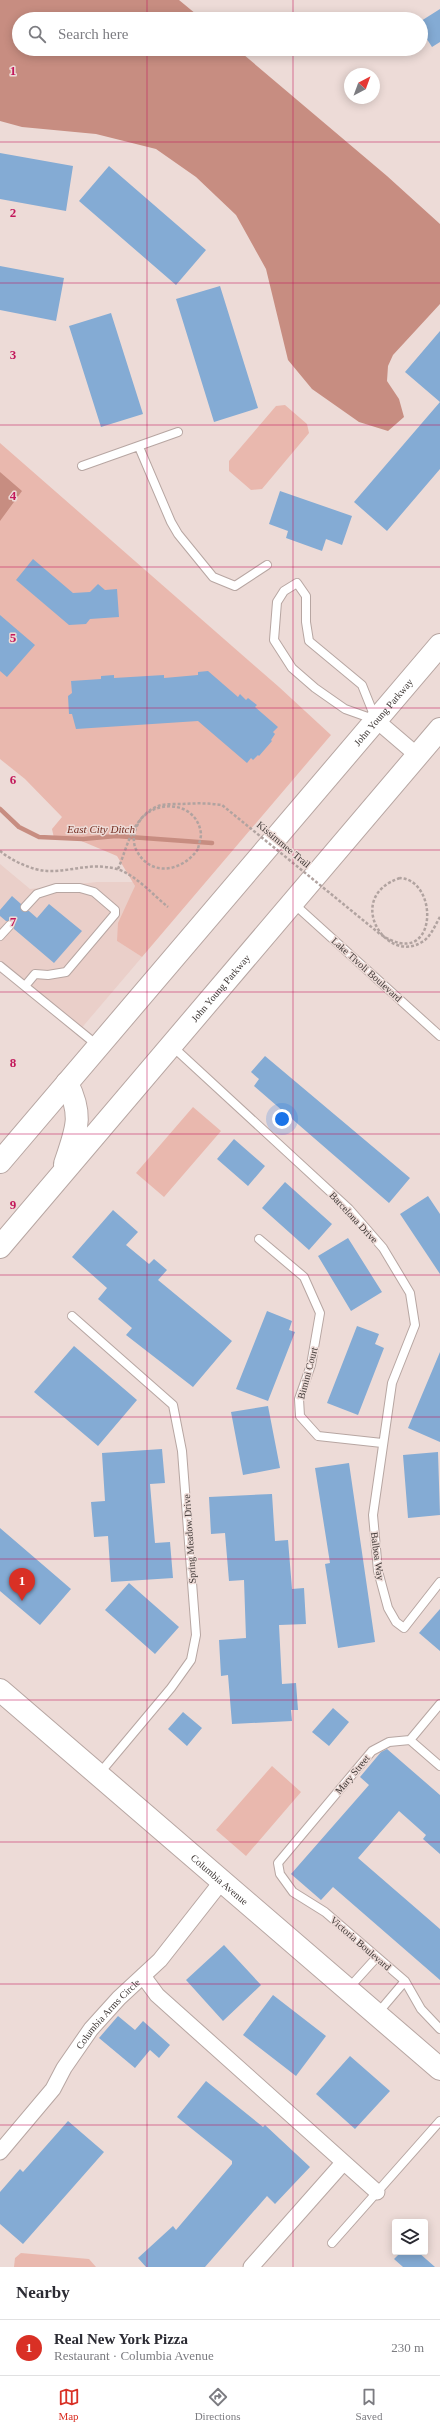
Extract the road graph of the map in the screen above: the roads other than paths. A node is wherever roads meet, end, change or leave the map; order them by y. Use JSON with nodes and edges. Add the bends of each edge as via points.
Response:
{"nodes":[{"id":1,"x":178,"y":432,"type":"dead end"},
{"id":2,"x":139,"y":447,"type":"junction"},
{"id":3,"x":82,"y":466,"type":"dead end"},
{"id":4,"x":267,"y":565,"type":"dead end"},
{"id":5,"x":440,"y":645,"type":"edge"},
{"id":6,"x":376,"y":720,"type":"junction"},
{"id":7,"x":440,"y":729,"type":"edge"},
{"id":8,"x":418,"y":756,"type":"junction"},
{"id":9,"x":292,"y":902,"type":"junction"},
{"id":10,"x":25,"y":907,"type":"dead end"},
{"id":11,"x":10,"y":925,"type":"dead end"},
{"id":12,"x":0,"y":936,"type":"edge"},
{"id":13,"x":0,"y":966,"type":"edge"},
{"id":14,"x":24,"y":986,"type":"junction"},
{"id":15,"x":440,"y":1036,"type":"edge"},
{"id":16,"x":172,"y":1046,"type":"junction"},
{"id":17,"x":98,"y":1047,"type":"junction"},
{"id":18,"x":68,"y":1083,"type":"junction"},
{"id":19,"x":0,"y":1162,"type":"edge"},
{"id":20,"x":60,"y":1176,"type":"junction"},
{"id":21,"x":259,"y":1239,"type":"dead end"},
{"id":22,"x":0,"y":1247,"type":"edge"},
{"id":23,"x":72,"y":1316,"type":"dead end"},
{"id":24,"x":382,"y":1443,"type":"junction"},
{"id":25,"x":440,"y":1582,"type":"edge"},
{"id":26,"x":3,"y":1697,"type":"edge"},
{"id":27,"x":440,"y":1704,"type":"edge"},
{"id":28,"x":410,"y":1740,"type":"junction"},
{"id":29,"x":440,"y":1766,"type":"edge"},
{"id":30,"x":98,"y":1774,"type":"junction"},
{"id":31,"x":278,"y":1864,"type":"joint"},
{"id":32,"x":222,"y":1880,"type":"junction"},
{"id":33,"x":377,"y":1957,"type":"junction"},
{"id":34,"x":143,"y":1976,"type":"junction"},
{"id":35,"x":405,"y":1981,"type":"junction"},
{"id":36,"x":348,"y":1990,"type":"junction"},
{"id":37,"x":376,"y":2014,"type":"junction"},
{"id":38,"x":440,"y":2029,"type":"edge"},
{"id":39,"x":440,"y":2069,"type":"edge"},
{"id":40,"x":440,"y":2121,"type":"edge"},
{"id":41,"x":0,"y":2152,"type":"edge"},
{"id":42,"x":343,"y":2163,"type":"junction"},
{"id":43,"x":377,"y":2192,"type":"junction"},
{"id":44,"x":332,"y":2243,"type":"dead end"},
{"id":45,"x":251,"y":2267,"type":"edge"}],
"edges":[{"from":1,"to":2,"type":"lane"},
{"from":2,"to":3,"type":"lane"},
{"from":2,"to":4,"type":"lane","via":[[171,522],[213,577],[235,586]]},
{"from":5,"to":6,"type":"main road","name":"John Young Parkway"},
{"from":6,"to":6,"type":"lane","via":[[362,685],[309,641],[306,596],[297,583],[284,591],[277,602],[274,640],[292,668],[344,709]]},
{"from":6,"to":8,"type":"street"},
{"from":6,"to":17,"type":"main road","name":"John Young Parkway"},
{"from":7,"to":8,"type":"main road","name":"John Young Parkway"},
{"from":8,"to":9,"type":"main road","name":"John Young Parkway"},
{"from":9,"to":15,"type":"lane","name":"Lake Tivoli Boulevard"},
{"from":9,"to":16,"type":"main road","name":"John Young Parkway"},
{"from":10,"to":14,"type":"lane","via":[[37,894],[56,888],[80,888],[94,892],[115,910],[115,914],[66,972],[35,974]]},
{"from":11,"to":12,"type":"lane"},
{"from":13,"to":14,"type":"lane"},
{"from":14,"to":17,"type":"lane"},
{"from":16,"to":20,"type":"main road","name":"John Young Parkway"},
{"from":16,"to":24,"type":"lane","name":"Barcelona Drive","via":[[350,1209],[383,1248],[410,1293],[415,1325],[392,1384]]},
{"from":17,"to":18,"type":"main road","name":"John Young Parkway"},
{"from":18,"to":19,"type":"main road","name":"John Young Parkway"},
{"from":18,"to":20,"type":"main road","via":[[77,1102],[77,1127]]},
{"from":20,"to":22,"type":"main road","name":"John Young Parkway"},
{"from":21,"to":24,"type":"lane","name":"Bimini Court","via":[[304,1276],[320,1313],[311,1365],[299,1399],[300,1416],[318,1436]]},
{"from":23,"to":30,"type":"lane","name":"Spring Meadow Drive","via":[[173,1405],[182,1451],[196,1635],[191,1660],[171,1688]]},
{"from":24,"to":25,"type":"lane","name":"Balboa Way","via":[[373,1515],[378,1571],[388,1608],[396,1622],[404,1628]]},
{"from":26,"to":30,"type":"main road","name":"Columbia Avenue"},
{"from":27,"to":28,"type":"lane"},
{"from":28,"to":29,"type":"lane"},
{"from":28,"to":31,"type":"lane","name":"Mary Street","via":[[389,1742],[372,1751]]},
{"from":30,"to":32,"type":"main road","name":"Columbia Avenue"},
{"from":31,"to":33,"type":"lane","name":"Victoria Boulevard","via":[[280,1874],[293,1892],[325,1912]]},
{"from":32,"to":34,"type":"street","name":"Columbia Arms Circle","via":[[160,1960]]},
{"from":32,"to":36,"type":"main road","name":"Columbia Avenue"},
{"from":33,"to":35,"type":"lane","name":"Victoria Boulevard"},
{"from":33,"to":36,"type":"lane"},
{"from":34,"to":41,"type":"street","name":"Columbia Arms Circle","via":[[118,1998],[91,2029],[53,2089]]},
{"from":34,"to":42,"type":"street","via":[[157,1995]]},
{"from":35,"to":37,"type":"lane"},
{"from":35,"to":38,"type":"lane","name":"Victoria Boulevard","via":[[421,2009]]},
{"from":36,"to":37,"type":"main road","name":"Columbia Avenue"},
{"from":37,"to":39,"type":"main road","name":"Columbia Avenue"},
{"from":40,"to":43,"type":"lane"},
{"from":42,"to":43,"type":"street"},
{"from":42,"to":45,"type":"street"},
{"from":43,"to":44,"type":"lane"}]}
